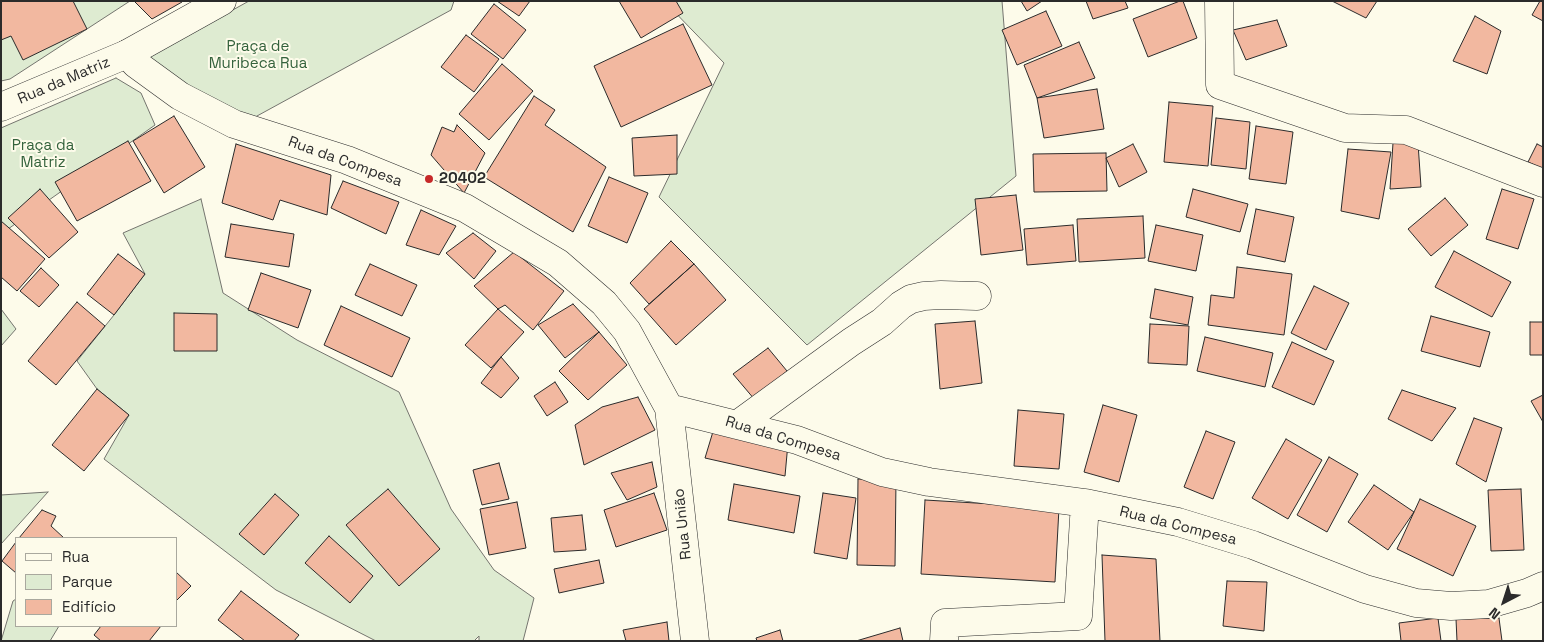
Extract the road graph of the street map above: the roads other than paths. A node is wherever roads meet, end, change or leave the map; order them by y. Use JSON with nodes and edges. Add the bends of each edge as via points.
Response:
{"nodes":[{"id":1,"x":222,"y":1,"type":"edge"},
{"id":2,"x":1219,"y":1,"type":"edge"},
{"id":3,"x":127,"y":54,"type":"junction"},
{"id":4,"x":1,"y":107,"type":"edge"},
{"id":5,"x":1543,"y":183,"type":"edge"},
{"id":6,"x":977,"y":296,"type":"dead end"},
{"id":7,"x":669,"y":408,"type":"junction"},
{"id":8,"x":737,"y":425,"type":"junction"},
{"id":9,"x":1085,"y":503,"type":"junction"},
{"id":10,"x":1543,"y":586,"type":"edge"},
{"id":11,"x":695,"y":641,"type":"edge"},
{"id":12,"x":944,"y":641,"type":"edge"}],
"edges":[{"from":1,"to":3,"type":"street","name":"Rua da Matriz"},
{"from":2,"to":5,"type":"street","via":[[1220,85],[1345,128],[1406,130]]},
{"from":3,"to":4,"type":"street","name":"Rua da Matriz"},
{"from":3,"to":7,"type":"street","name":"Rua da Compesa","via":[[180,96],[234,124],[347,160],[466,208],[558,263],[604,302],[627,331]]},
{"from":6,"to":8,"type":"street","via":[[941,295],[911,299]]},
{"from":7,"to":8,"type":"street","name":"Rua da Compesa"},
{"from":7,"to":11,"type":"street","name":"Rua União"},
{"from":8,"to":9,"type":"street","name":"Rua da Compesa","via":[[796,440],[882,472],[930,482]]},
{"from":9,"to":10,"type":"street","name":"Rua da Compesa","via":[[1178,522],[1253,545],[1365,589],[1416,603],[1451,606],[1489,604]]},
{"from":9,"to":12,"type":"street","via":[[1078,616],[945,623]]}]}
